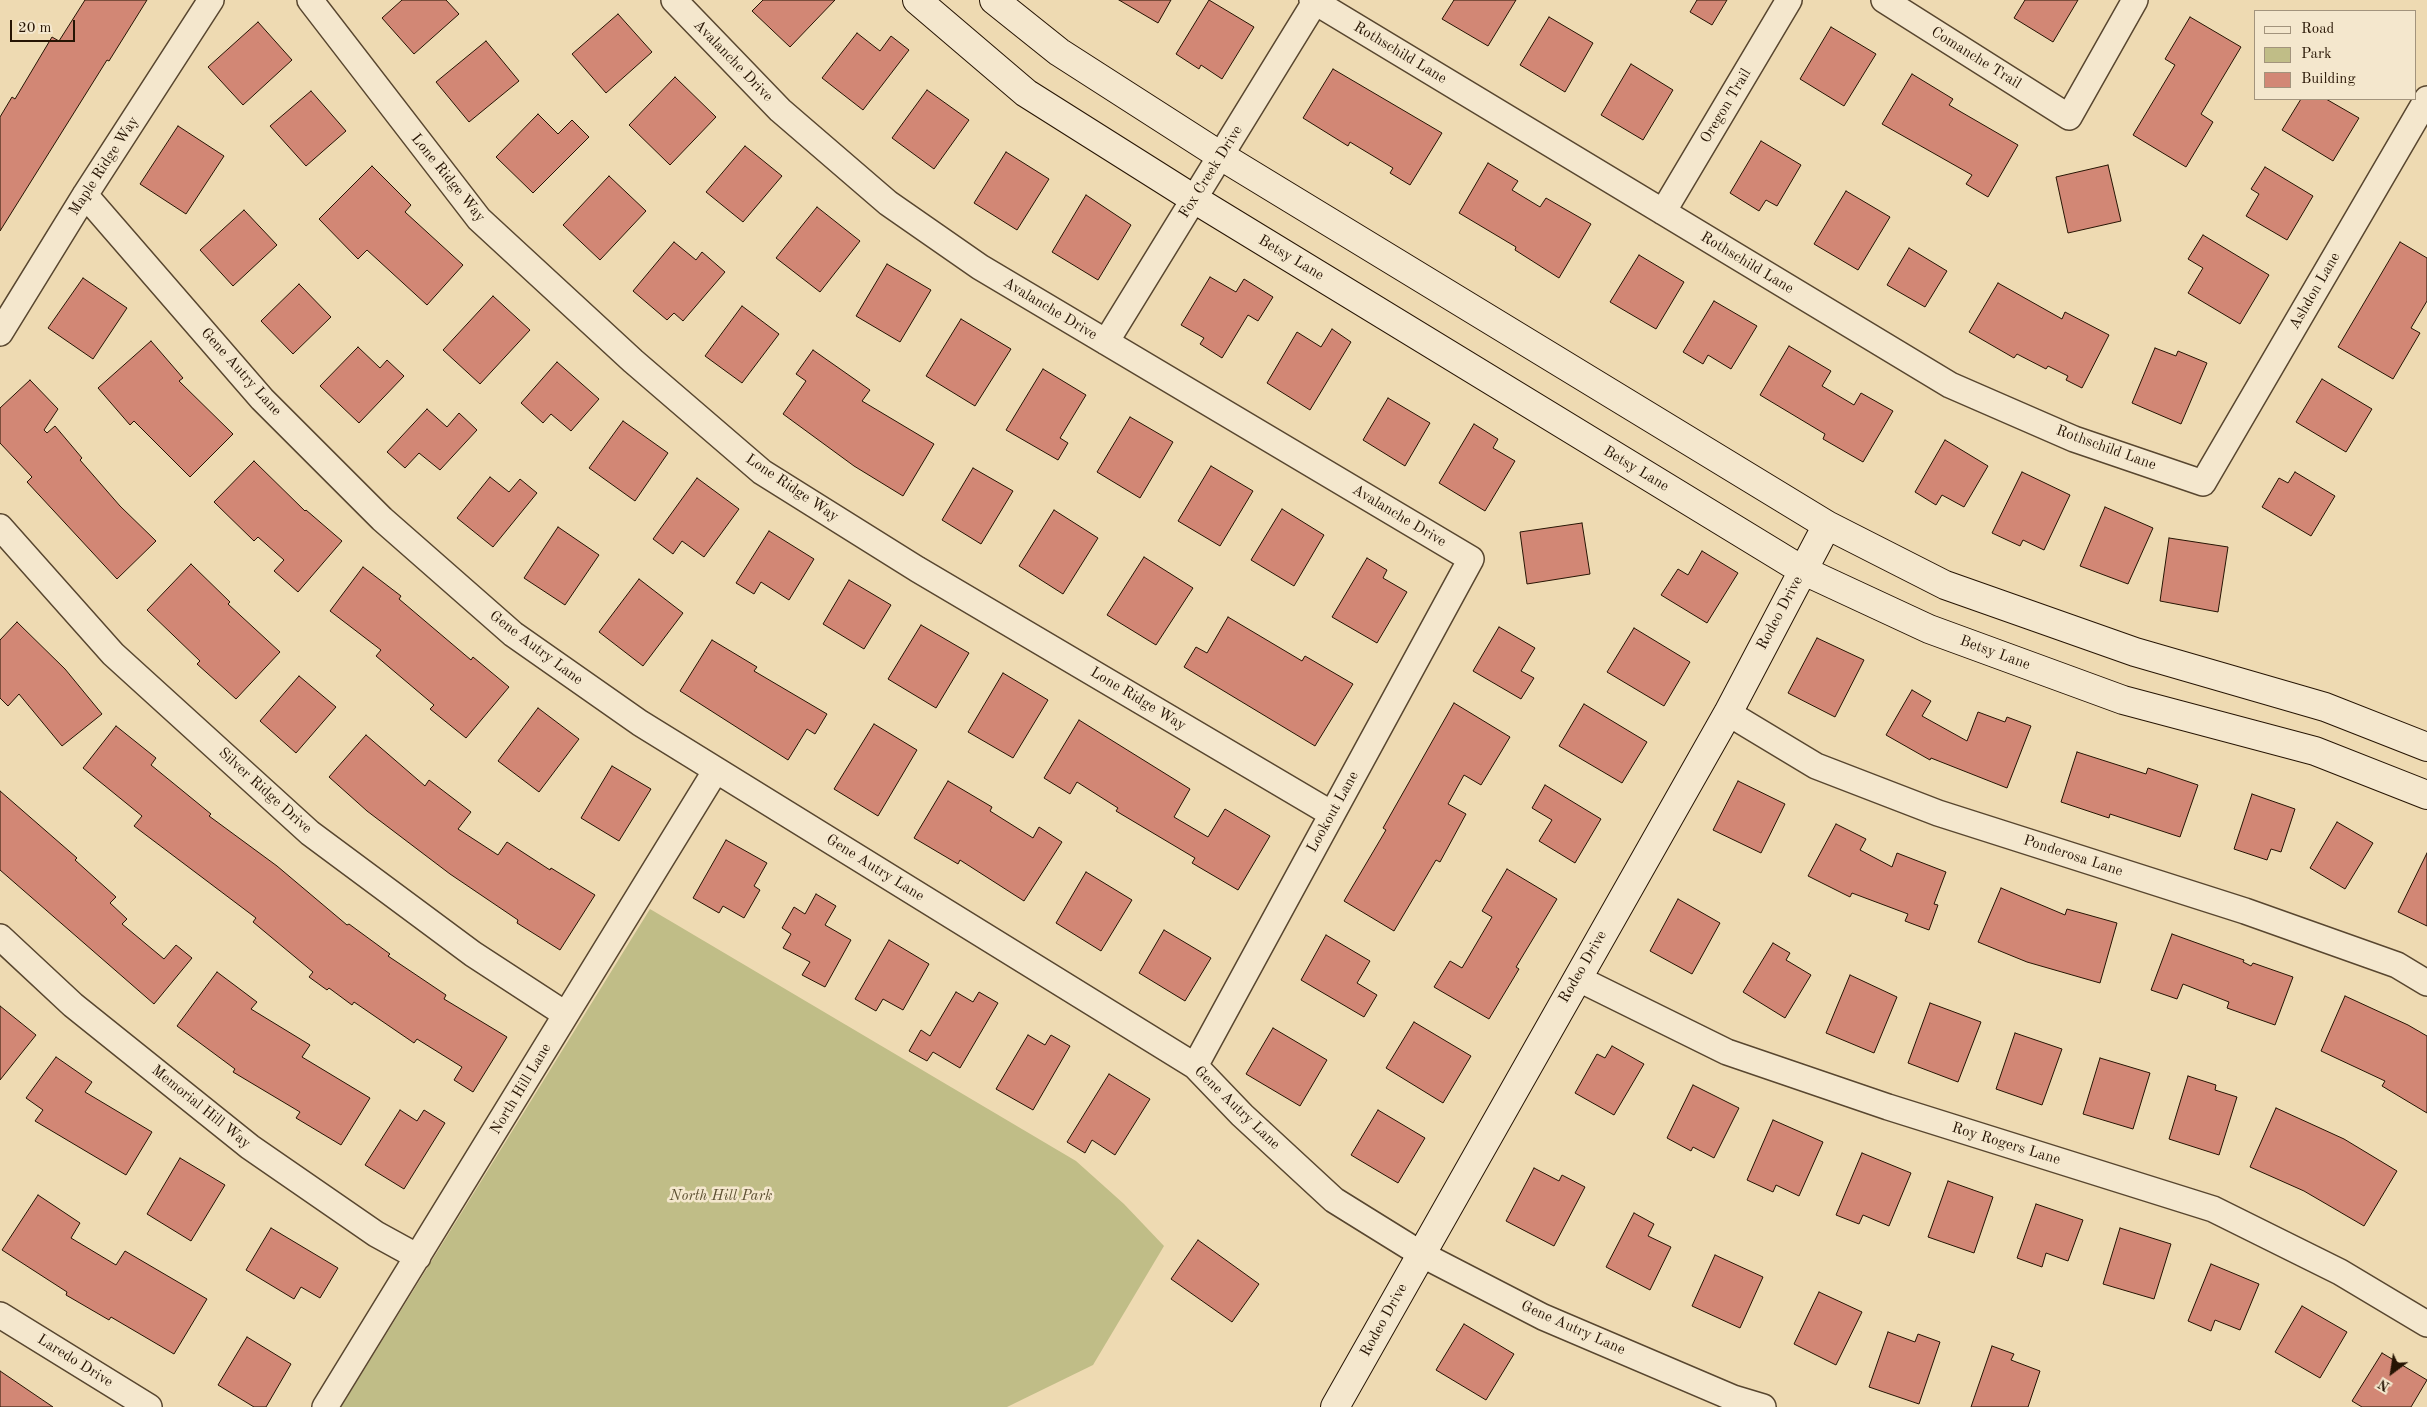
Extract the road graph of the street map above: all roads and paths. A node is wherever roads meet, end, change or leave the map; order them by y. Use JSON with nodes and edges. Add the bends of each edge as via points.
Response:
{"nodes":[{"id":1,"x":211,"y":0,"type":"edge"},
{"id":2,"x":310,"y":0,"type":"edge"},
{"id":3,"x":674,"y":0,"type":"edge"},
{"id":4,"x":917,"y":0,"type":"edge"},
{"id":5,"x":994,"y":0,"type":"edge"},
{"id":6,"x":1789,"y":0,"type":"edge"},
{"id":7,"x":1884,"y":0,"type":"edge"},
{"id":8,"x":2136,"y":0,"type":"edge"},
{"id":9,"x":1313,"y":1,"type":"edge"},
{"id":10,"x":2427,"y":99,"type":"edge"},
{"id":11,"x":1221,"y":156,"type":"junction"},
{"id":12,"x":85,"y":195,"type":"junction"},
{"id":13,"x":1194,"y":199,"type":"junction"},
{"id":14,"x":1663,"y":212,"type":"junction"},
{"id":15,"x":0,"y":333,"type":"edge"},
{"id":16,"x":1106,"y":342,"type":"junction"},
{"id":17,"x":2203,"y":483,"type":"joint"},
{"id":18,"x":1827,"y":525,"type":"junction"},
{"id":19,"x":0,"y":527,"type":"edge"},
{"id":20,"x":1471,"y":559,"type":"joint"},
{"id":21,"x":1802,"y":570,"type":"junction"},
{"id":22,"x":1728,"y":713,"type":"junction"},
{"id":23,"x":2427,"y":747,"type":"edge"},
{"id":24,"x":716,"y":770,"type":"junction"},
{"id":25,"x":2427,"y":796,"type":"edge"},
{"id":26,"x":1332,"y":814,"type":"junction"},
{"id":27,"x":0,"y":937,"type":"edge"},
{"id":28,"x":1577,"y":978,"type":"junction"},
{"id":29,"x":2427,"y":983,"type":"edge"},
{"id":30,"x":565,"y":1014,"type":"junction"},
{"id":31,"x":1195,"y":1066,"type":"junction"},
{"id":32,"x":1421,"y":1254,"type":"junction"},
{"id":33,"x":418,"y":1256,"type":"junction"},
{"id":34,"x":0,"y":1315,"type":"edge"},
{"id":35,"x":2427,"y":1324,"type":"edge"},
{"id":36,"x":1731,"y":1403,"type":"edge"},
{"id":37,"x":150,"y":1407,"type":"edge"},
{"id":38,"x":325,"y":1407,"type":"edge"},
{"id":39,"x":1335,"y":1407,"type":"edge"},
{"id":40,"x":1762,"y":1407,"type":"edge"}],
"edges":[{"from":1,"to":12,"type":"street","name":"Maple Ridge Way"},
{"from":2,"to":26,"type":"street","name":"Lone Ridge Way","via":[[479,220],[633,361],[762,472],[917,569]]},
{"from":3,"to":16,"type":"street","name":"Avalanche Drive","via":[[780,110],[888,203],[980,267]]},
{"from":4,"to":13,"type":"main road","name":"Betsy Lane","via":[[1026,92]]},
{"from":5,"to":11,"type":"main road","via":[[1059,52]]},
{"from":6,"to":14,"type":"street","name":"Oregon Trail"},
{"from":7,"to":8,"type":"street","name":"Comanche Trail","via":[[2069,117]]},
{"from":9,"to":11,"type":"street","name":"Fox Creek Drive"},
{"from":9,"to":14,"type":"street","name":"Rothschild Lane"},
{"from":10,"to":17,"type":"street","name":"Ashdon Lane"},
{"from":11,"to":13,"type":"street","name":"Fox Creek Drive"},
{"from":11,"to":18,"type":"main road"},
{"from":12,"to":15,"type":"street","name":"Maple Ridge Way"},
{"from":12,"to":24,"type":"street","name":"Gene Autry Lane","via":[[262,398],[382,519],[513,634],[640,723]]},
{"from":13,"to":16,"type":"street","name":"Fox Creek Drive"},
{"from":13,"to":21,"type":"main road","name":"Betsy Lane"},
{"from":14,"to":17,"type":"street","name":"Rothschild Lane","via":[[1950,385],[2074,439]]},
{"from":16,"to":20,"type":"street","name":"Avalanche Drive"},
{"from":18,"to":21,"type":"main road","name":"Rodeo Drive"},
{"from":18,"to":23,"type":"main road","via":[[1945,585],[2135,652],[2325,707]]},
{"from":19,"to":30,"type":"street","name":"Silver Ridge Drive","via":[[112,654],[310,832],[473,954]]},
{"from":20,"to":26,"type":"street","name":"Lookout Lane"},
{"from":21,"to":22,"type":"main road","name":"Rodeo Drive"},
{"from":21,"to":25,"type":"main road","name":"Betsy Lane","via":[[1929,629],[2123,700],[2315,751]]},
{"from":22,"to":28,"type":"main road","name":"Rodeo Drive"},
{"from":22,"to":29,"type":"street","name":"Ponderosa Lane","via":[[1816,766],[1921,806],[2245,911],[2397,965]]},
{"from":24,"to":30,"type":"street","name":"North Hill Lane"},
{"from":24,"to":31,"type":"street","name":"Gene Autry Lane"},
{"from":26,"to":31,"type":"street","name":"Lookout Lane"},
{"from":27,"to":33,"type":"street","name":"Memorial Hill Way","via":[[73,1005],[250,1147],[376,1234]]},
{"from":28,"to":32,"type":"main road","name":"Rodeo Drive"},
{"from":28,"to":35,"type":"street","name":"Roy Rogers Lane","via":[[1727,1052],[1888,1107],[2213,1209],[2340,1272]]},
{"from":30,"to":33,"type":"street","name":"North Hill Lane"},
{"from":31,"to":32,"type":"street","name":"Gene Autry Lane","via":[[1242,1115],[1334,1200]]},
{"from":32,"to":36,"type":"street","name":"Gene Autry Lane","via":[[1543,1317]]},
{"from":32,"to":39,"type":"main road","name":"Rodeo Drive"},
{"from":33,"to":38,"type":"street","name":"North Hill Lane"},
{"from":34,"to":37,"type":"street","name":"Laredo Drive"},
{"from":36,"to":40,"type":"street","name":"Gene Autry Lane"}]}
